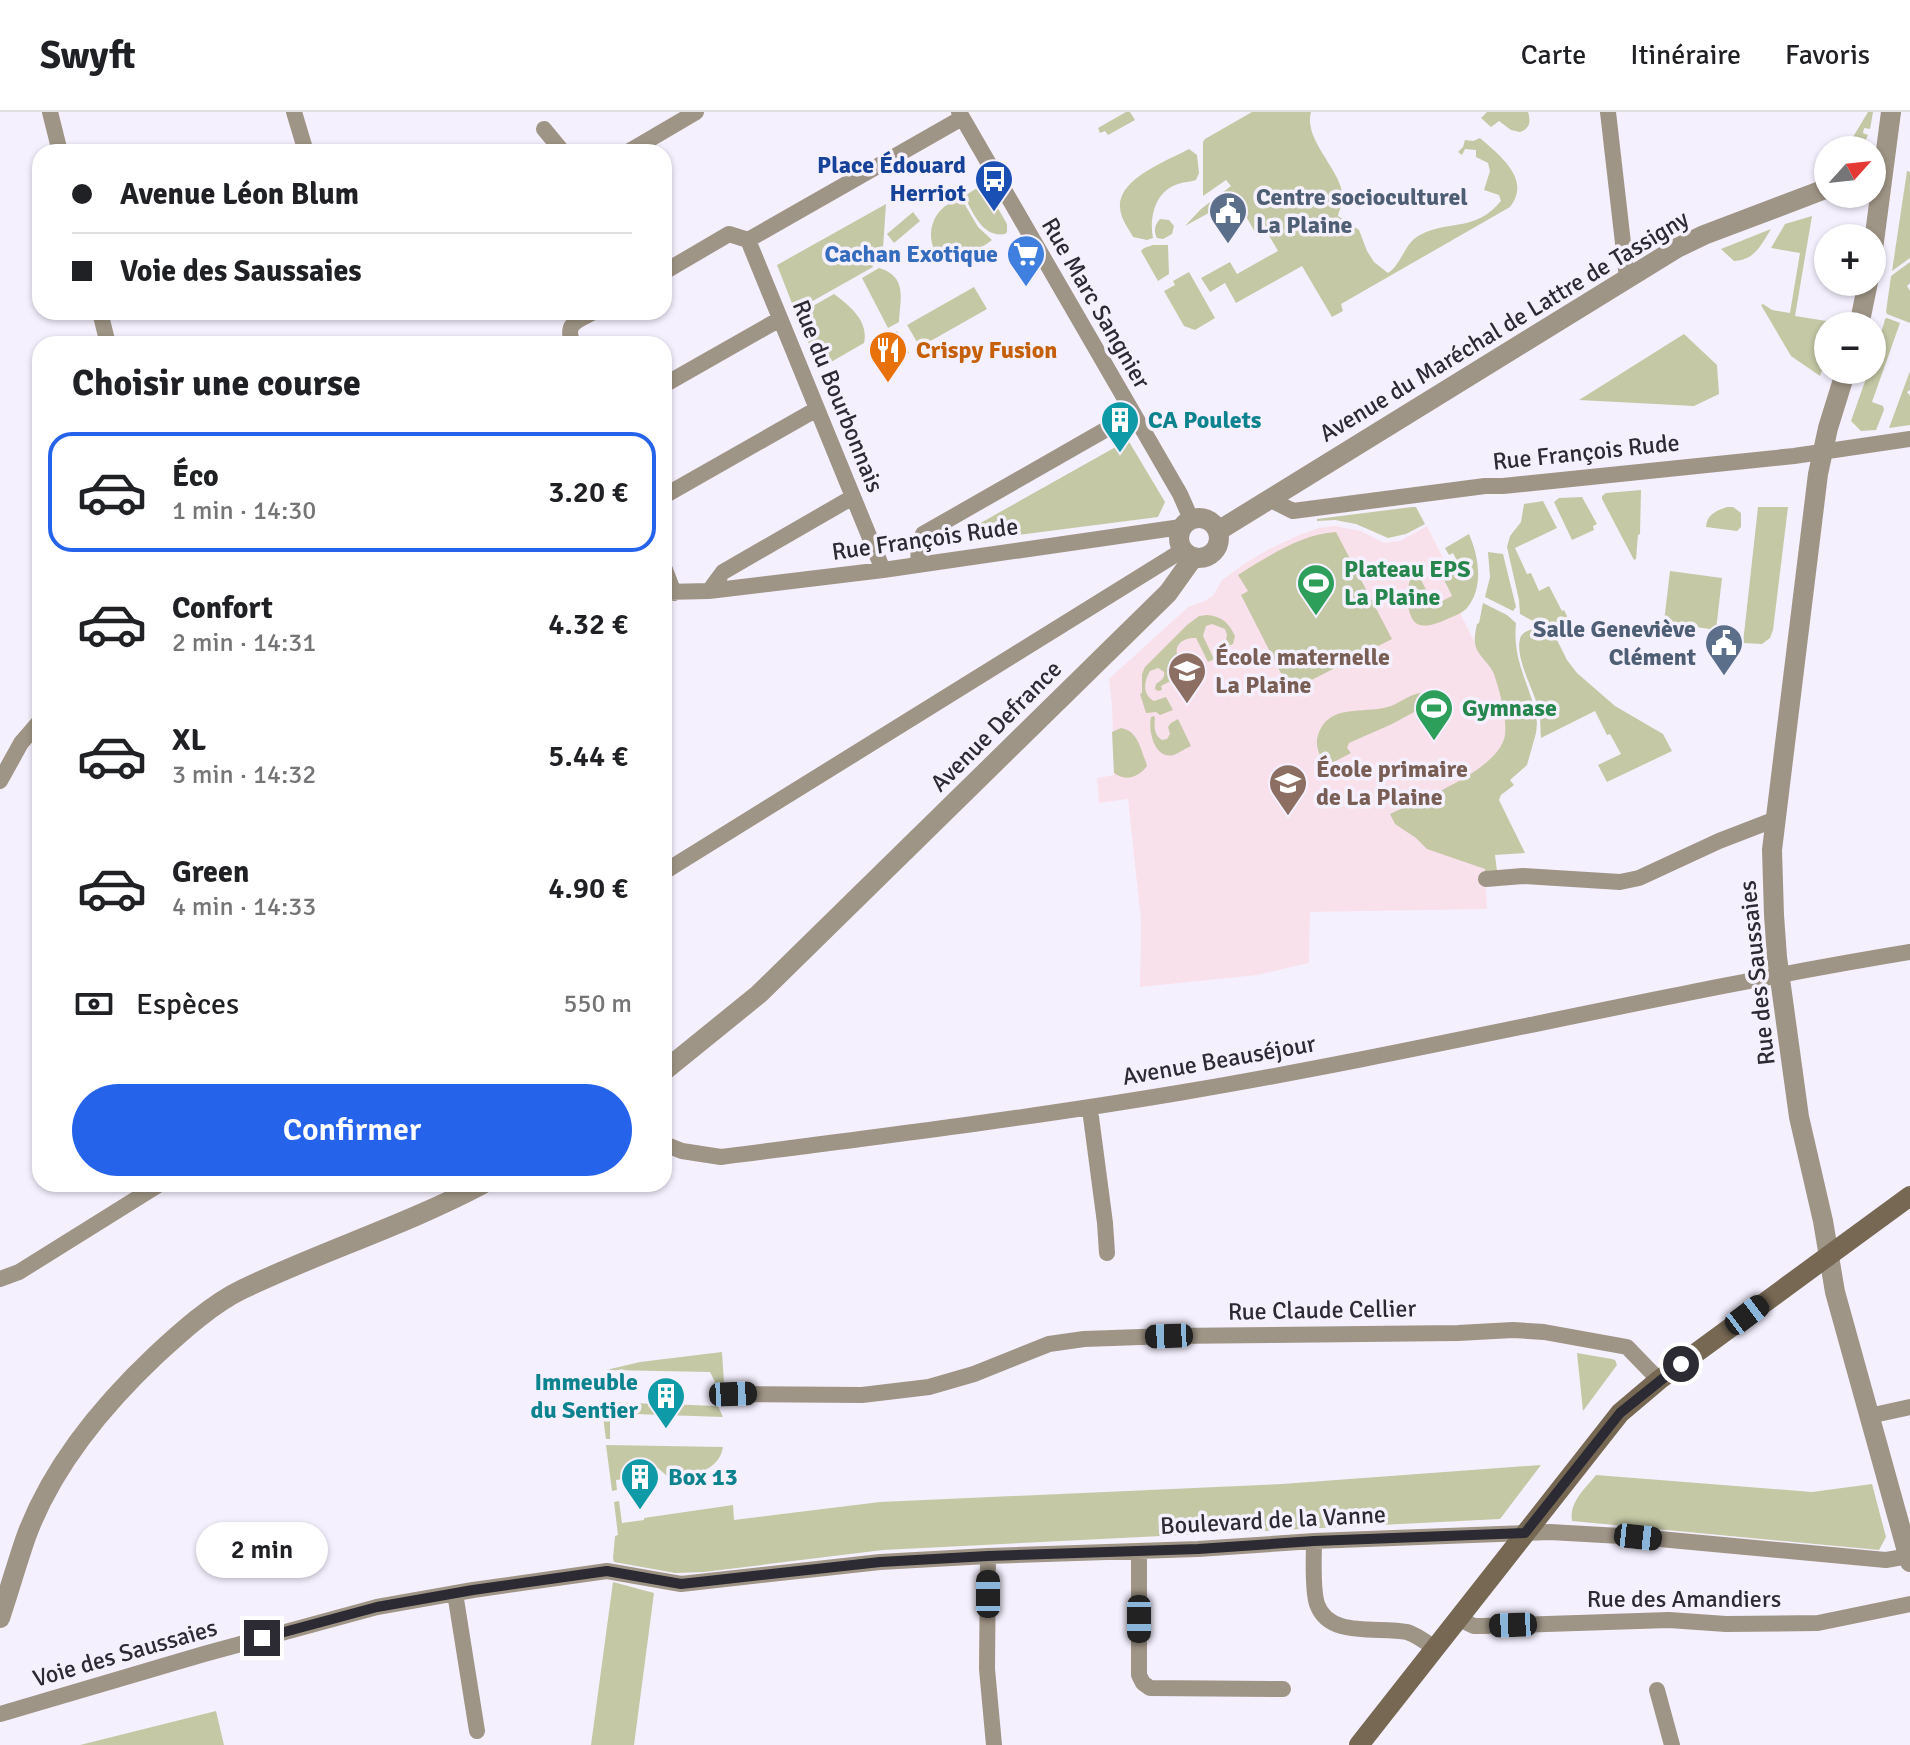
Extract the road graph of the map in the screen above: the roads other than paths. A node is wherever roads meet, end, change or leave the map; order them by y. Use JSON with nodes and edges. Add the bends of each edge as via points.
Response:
{"nodes":[{"id":1,"x":50,"y":112,"type":"edge"},
{"id":2,"x":294,"y":112,"type":"edge"},
{"id":3,"x":696,"y":112,"type":"edge"},
{"id":4,"x":1608,"y":112,"type":"edge"},
{"id":5,"x":1891,"y":112,"type":"edge"},
{"id":6,"x":960,"y":115,"type":"edge"},
{"id":7,"x":544,"y":129,"type":"dead end"},
{"id":8,"x":1885,"y":136,"type":"edge"},
{"id":9,"x":58,"y":144,"type":"edge"},
{"id":10,"x":304,"y":144,"type":"edge"},
{"id":11,"x":556,"y":144,"type":"edge"},
{"id":12,"x":642,"y":144,"type":"edge"},
{"id":13,"x":1814,"y":193,"type":"edge"},
{"id":14,"x":748,"y":240,"type":"junction"},
{"id":15,"x":672,"y":267,"type":"edge"},
{"id":16,"x":1627,"y":278,"type":"junction"},
{"id":17,"x":780,"y":319,"type":"junction"},
{"id":18,"x":579,"y":320,"type":"edge"},
{"id":19,"x":570,"y":336,"type":"edge"},
{"id":20,"x":672,"y":380,"type":"edge"},
{"id":21,"x":1842,"y":384,"type":"edge"},
{"id":22,"x":817,"y":409,"type":"junction"},
{"id":23,"x":1133,"y":414,"type":"junction"},
{"id":24,"x":1910,"y":439,"type":"edge"},
{"id":25,"x":1822,"y":451,"type":"junction"},
{"id":26,"x":672,"y":491,"type":"edge"},
{"id":27,"x":853,"y":497,"type":"junction"},
{"id":28,"x":1269,"y":499,"type":"junction"},
{"id":29,"x":1186,"y":523,"type":"junction"},
{"id":30,"x":1218,"y":531,"type":"junction"},
{"id":31,"x":1188,"y":554,"type":"junction"},
{"id":32,"x":918,"y":565,"type":"junction"},
{"id":33,"x":883,"y":570,"type":"junction"},
{"id":34,"x":709,"y":591,"type":"junction"},
{"id":35,"x":672,"y":593,"type":"edge"},
{"id":36,"x":32,"y":730,"type":"edge"},
{"id":37,"x":0,"y":781,"type":"edge"},
{"id":38,"x":1776,"y":819,"type":"junction"},
{"id":39,"x":672,"y":867,"type":"edge"},
{"id":40,"x":1486,"y":879,"type":"dead end"},
{"id":41,"x":1910,"y":952,"type":"edge"},
{"id":42,"x":1779,"y":976,"type":"junction"},
{"id":43,"x":672,"y":1065,"type":"edge"},
{"id":44,"x":1091,"y":1117,"type":"dead end"},
{"id":45,"x":672,"y":1147,"type":"edge"},
{"id":46,"x":147,"y":1192,"type":"edge"},
{"id":47,"x":466,"y":1192,"type":"edge"},
{"id":48,"x":1910,"y":1196,"type":"edge"},
{"id":49,"x":1888,"y":1212,"type":"junction"},
{"id":50,"x":1910,"y":1213,"type":"edge"},
{"id":51,"x":1107,"y":1253,"type":"dead end"},
{"id":52,"x":1829,"y":1255,"type":"junction"},
{"id":53,"x":0,"y":1279,"type":"edge"},
{"id":54,"x":1659,"y":1380,"type":"junction"},
{"id":55,"x":727,"y":1394,"type":"dead end"},
{"id":56,"x":1910,"y":1407,"type":"edge"},
{"id":57,"x":1869,"y":1416,"type":"junction"},
{"id":58,"x":1525,"y":1533,"type":"junction"},
{"id":59,"x":1314,"y":1541,"type":"junction"},
{"id":60,"x":1139,"y":1551,"type":"junction"},
{"id":61,"x":988,"y":1556,"type":"junction"},
{"id":62,"x":1909,"y":1558,"type":"edge"},
{"id":63,"x":734,"y":1579,"type":"joint"},
{"id":64,"x":455,"y":1593,"type":"junction"},
{"id":65,"x":1910,"y":1604,"type":"edge"},
{"id":66,"x":0,"y":1618,"type":"edge"},
{"id":67,"x":1457,"y":1618,"type":"junction"},
{"id":68,"x":1434,"y":1648,"type":"junction"},
{"id":69,"x":1283,"y":1689,"type":"dead end"},
{"id":70,"x":1657,"y":1690,"type":"dead end"},
{"id":71,"x":0,"y":1714,"type":"edge"},
{"id":72,"x":477,"y":1731,"type":"dead end"},
{"id":73,"x":994,"y":1745,"type":"edge"},
{"id":74,"x":1359,"y":1745,"type":"edge"},
{"id":75,"x":1672,"y":1745,"type":"edge"}],
"edges":[{"from":1,"to":9,"type":"street"},
{"from":2,"to":10,"type":"street"},
{"from":3,"to":12,"type":"street"},
{"from":4,"to":16,"type":"street"},
{"from":5,"to":8,"type":"street"},
{"from":6,"to":14,"type":"street"},
{"from":6,"to":23,"type":"street","name":"Rue Marc Sangnier"},
{"from":7,"to":11,"type":"street"},
{"from":13,"to":16,"type":"street","name":"Avenue du Maréchal de Lattre de Tassigny","via":[[1704,235]]},
{"from":14,"to":15,"type":"street","via":[[729,234]]},
{"from":14,"to":17,"type":"street","name":"Rue du Bourbonnais"},
{"from":16,"to":28,"type":"street","name":"Avenue du Maréchal de Lattre de Tassigny"},
{"from":17,"to":20,"type":"street"},
{"from":17,"to":22,"type":"street","name":"Rue du Bourbonnais"},
{"from":18,"to":19,"type":"street","via":[[572,324]]},
{"from":21,"to":25,"type":"street","name":"Rue des Saussaies"},
{"from":22,"to":26,"type":"street"},
{"from":22,"to":27,"type":"street","name":"Rue du Bourbonnais"},
{"from":23,"to":29,"type":"street","name":"Rue Marc Sangnier","via":[[1180,494]]},
{"from":23,"to":32,"type":"street","via":[[923,534]]},
{"from":24,"to":25,"type":"street","name":"Rue François Rude"},
{"from":25,"to":28,"type":"street","name":"Rue François Rude","via":[[1293,511]]},
{"from":25,"to":38,"type":"street","name":"Rue des Saussaies"},
{"from":27,"to":33,"type":"street","name":"Rue du Bourbonnais"},
{"from":27,"to":34,"type":"street","via":[[723,572]]},
{"from":28,"to":30,"type":"street","name":"Avenue du Maréchal de Lattre de Tassigny"},
{"from":29,"to":30,"type":"street","via":[[1204,518]]},
{"from":29,"to":31,"type":"street","via":[[1178,539]]},
{"from":29,"to":32,"type":"street","name":"Rue François Rude"},
{"from":30,"to":31,"type":"street","via":[[1211,554]]},
{"from":31,"to":39,"type":"street"},
{"from":31,"to":43,"type":"street","name":"Avenue Defrance","via":[[1168,593],[759,994]]},
{"from":32,"to":33,"type":"street","name":"Rue François Rude"},
{"from":33,"to":34,"type":"street","name":"Rue François Rude"},
{"from":34,"to":35,"type":"street","name":"Rue François Rude"},
{"from":36,"to":37,"type":"street"},
{"from":38,"to":40,"type":"street","via":[[1620,882]]},
{"from":38,"to":42,"type":"street","name":"Rue des Saussaies","via":[[1772,863]]},
{"from":41,"to":42,"type":"street","name":"Avenue Beauséjour"},
{"from":42,"to":45,"type":"street","name":"Avenue Beauséjour","via":[[1185,1092],[721,1157]]},
{"from":42,"to":52,"type":"street","name":"Rue des Saussaies","via":[[1799,1117]]},
{"from":44,"to":51,"type":"street"},
{"from":46,"to":53,"type":"street"},
{"from":47,"to":66,"type":"street","via":[[240,1290],[172,1340],[89,1426],[53,1481],[27,1534]]},
{"from":48,"to":49,"type":"main road"},
{"from":49,"to":50,"type":"street"},
{"from":49,"to":52,"type":"main road"},
{"from":52,"to":54,"type":"main road"},
{"from":52,"to":57,"type":"street","name":"Rue des Saussaies"},
{"from":54,"to":55,"type":"street","name":"Rue Claude Cellier","via":[[1627,1347],[1504,1330],[1084,1339],[1049,1344],[937,1386],[840,1395]]},
{"from":54,"to":58,"type":"main road","via":[[1620,1413]]},
{"from":56,"to":57,"type":"street"},
{"from":57,"to":62,"type":"street","name":"Rue des Saussaies"},
{"from":58,"to":59,"type":"street","name":"Boulevard de la Vanne"},
{"from":58,"to":62,"type":"street","name":"Boulevard de la Vanne"},
{"from":58,"to":67,"type":"main road"},
{"from":59,"to":60,"type":"street","name":"Boulevard de la Vanne"},
{"from":59,"to":68,"type":"street","via":[[1316,1601],[1325,1616],[1343,1627],[1406,1632]]},
{"from":60,"to":61,"type":"street","name":"Boulevard de la Vanne"},
{"from":60,"to":69,"type":"street","via":[[1143,1683],[1150,1688]]},
{"from":61,"to":63,"type":"street","name":"Boulevard de la Vanne"},
{"from":61,"to":73,"type":"street","via":[[987,1669]]},
{"from":63,"to":64,"type":"street","name":"Voie des Saussaies","via":[[681,1584],[607,1571]]},
{"from":64,"to":71,"type":"street","name":"Voie des Saussaies","via":[[377,1607]]},
{"from":64,"to":72,"type":"street"},
{"from":65,"to":67,"type":"street","name":"Rue des Amandiers","via":[[1818,1623],[1669,1620],[1474,1626]]},
{"from":67,"to":68,"type":"main road"},
{"from":68,"to":74,"type":"main road"},
{"from":70,"to":75,"type":"street"}]}
